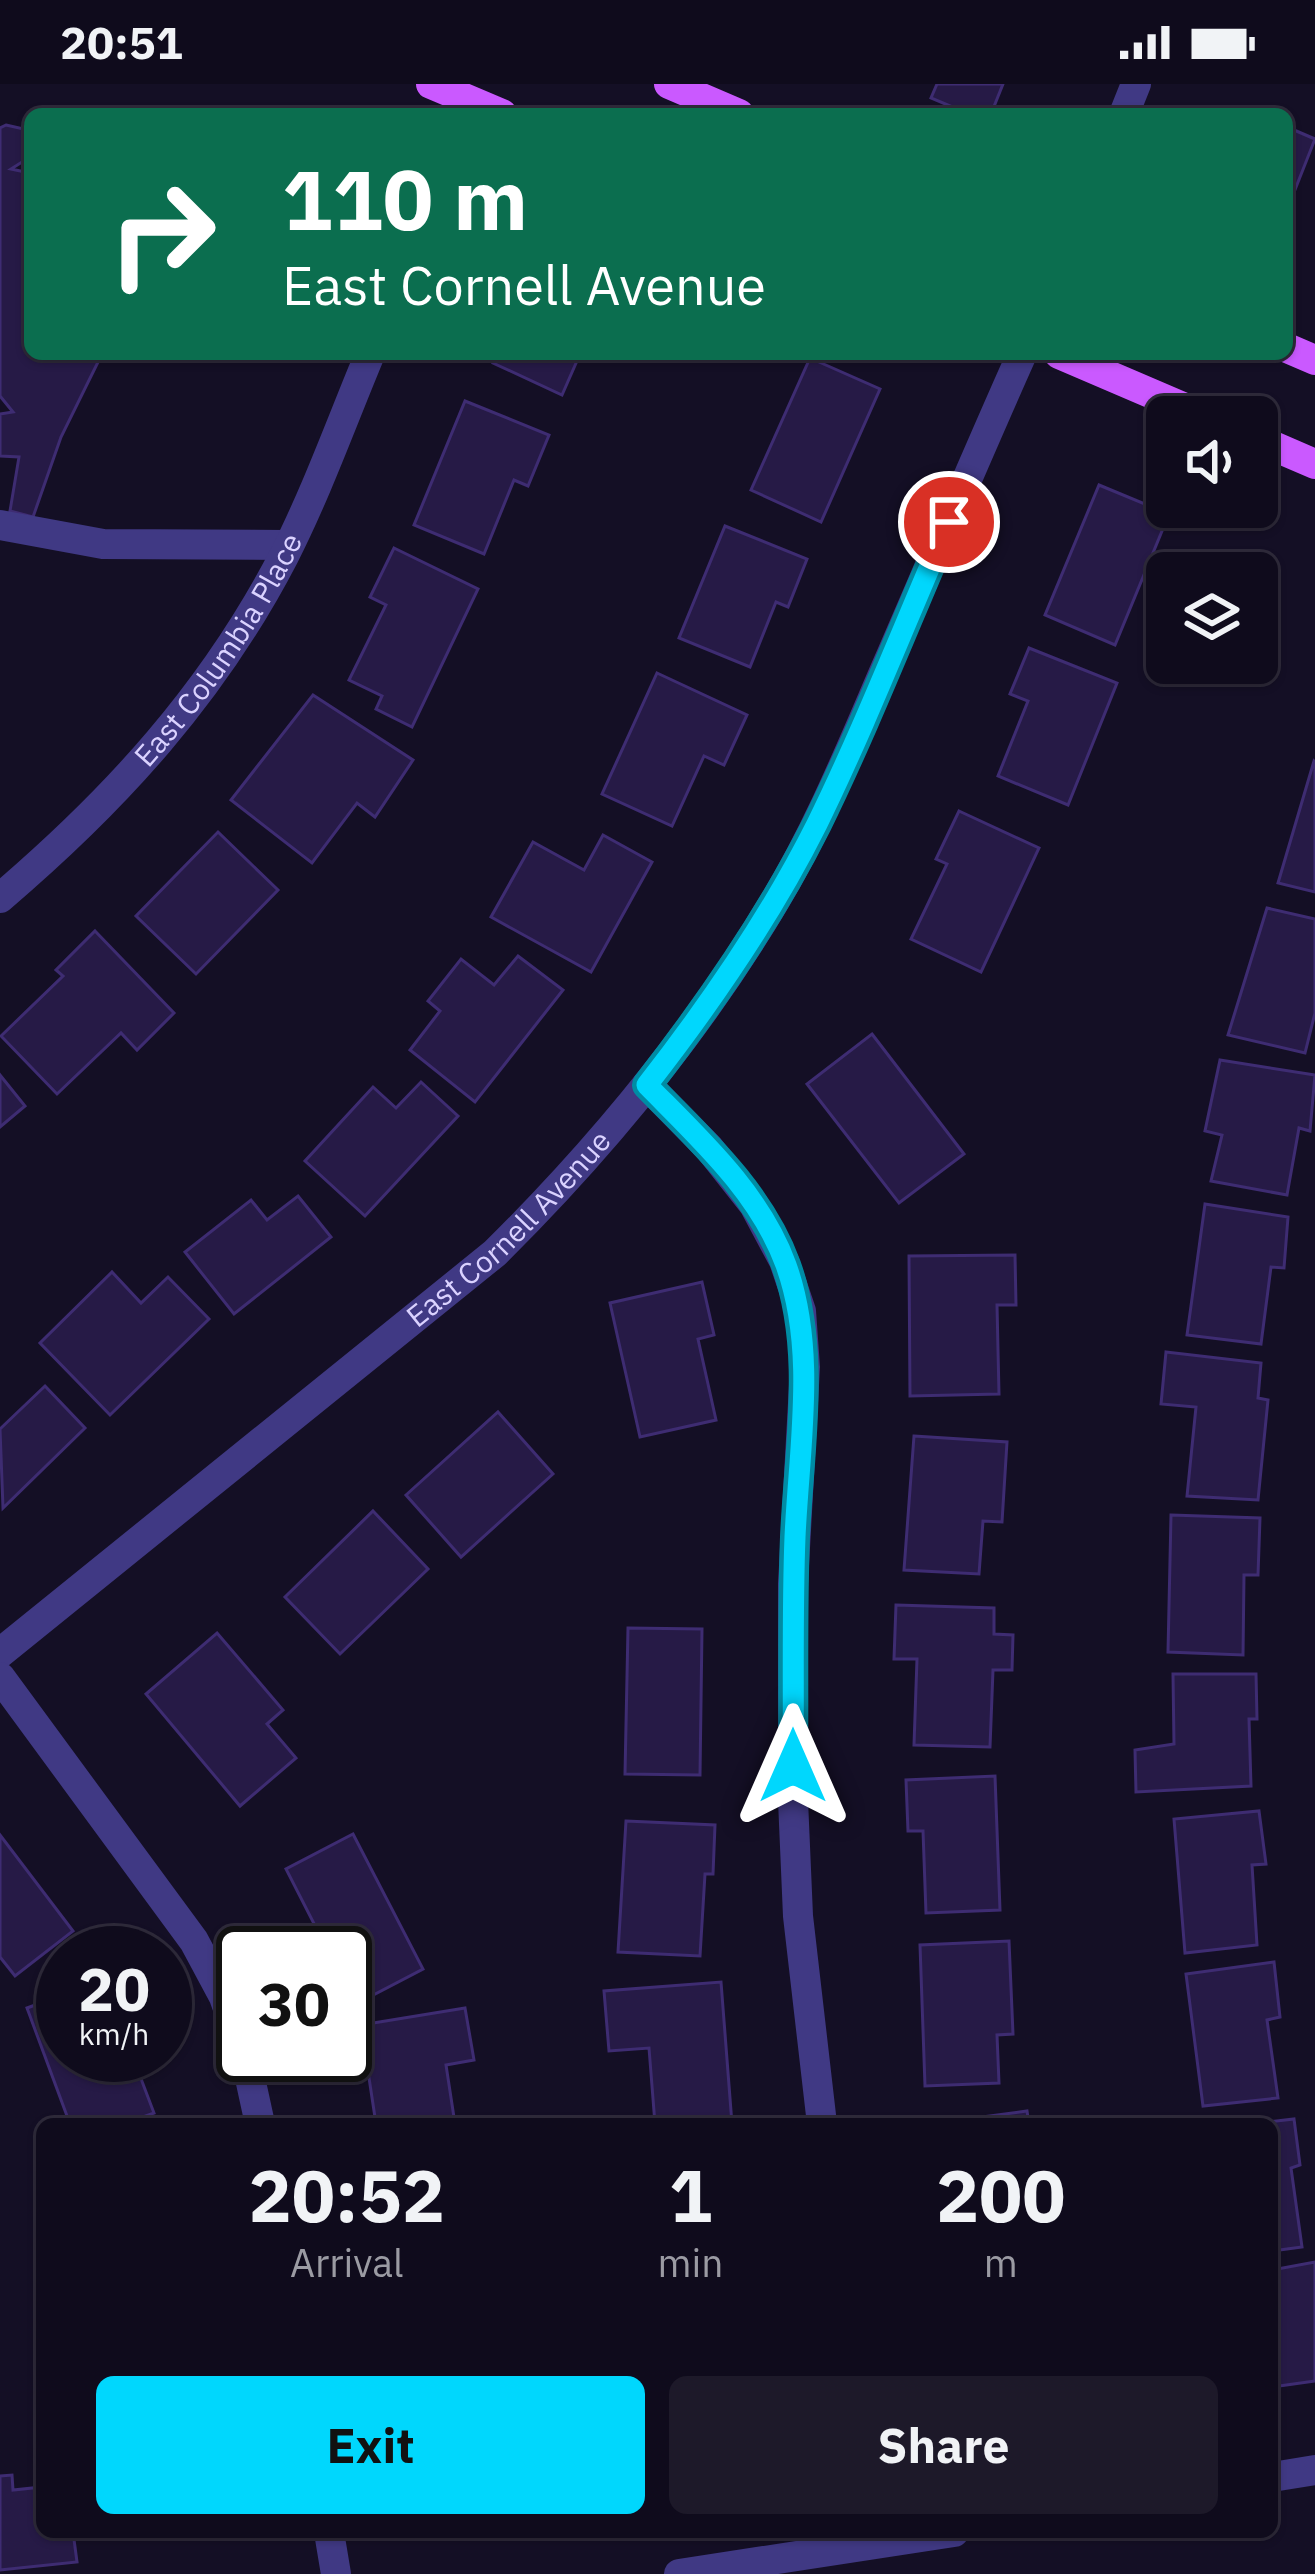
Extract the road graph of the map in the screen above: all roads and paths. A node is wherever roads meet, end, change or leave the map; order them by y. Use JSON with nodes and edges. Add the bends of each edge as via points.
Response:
{"nodes":[{"id":1,"x":431,"y":84,"type":"edge"},
{"id":2,"x":669,"y":84,"type":"edge"},
{"id":3,"x":483,"y":104,"type":"edge"},
{"id":4,"x":725,"y":108,"type":"edge"},
{"id":5,"x":367,"y":360,"type":"edge"},
{"id":6,"x":1019,"y":360,"type":"edge"},
{"id":7,"x":1073,"y":360,"type":"edge"},
{"id":8,"x":1157,"y":396,"type":"edge"},
{"id":9,"x":1278,"y":448,"type":"edge"},
{"id":10,"x":1315,"y":464,"type":"edge"},
{"id":11,"x":0,"y":524,"type":"edge"},
{"id":12,"x":289,"y":545,"type":"junction"},
{"id":13,"x":0,"y":898,"type":"edge"},
{"id":14,"x":647,"y":1085,"type":"junction"},
{"id":15,"x":0,"y":1653,"type":"edge"},
{"id":16,"x":0,"y":1677,"type":"edge"},
{"id":17,"x":216,"y":1982,"type":"edge"},
{"id":18,"x":251,"y":2082,"type":"edge"},
{"id":19,"x":259,"y":2118,"type":"edge"},
{"id":20,"x":820,"y":2118,"type":"edge"},
{"id":21,"x":1315,"y":2470,"type":"edge"},
{"id":22,"x":1278,"y":2476,"type":"edge"},
{"id":23,"x":330,"y":2538,"type":"edge"},
{"id":24,"x":891,"y":2538,"type":"edge"},
{"id":25,"x":336,"y":2574,"type":"edge"},
{"id":26,"x":679,"y":2574,"type":"edge"}],
"edges":[{"from":1,"to":3,"type":"main road"},
{"from":2,"to":4,"type":"main road"},
{"from":5,"to":12,"type":"street","name":"East Columbia Place"},
{"from":6,"to":14,"type":"street","name":"East Cornell Avenue","via":[[815,827],[747,946]]},
{"from":7,"to":8,"type":"main road"},
{"from":9,"to":10,"type":"main road"},
{"from":11,"to":12,"type":"street","via":[[103,544]]},
{"from":12,"to":13,"type":"street","name":"East Columbia Place","via":[[158,746],[68,841]]},
{"from":14,"to":15,"type":"street","name":"East Cornell Avenue","via":[[495,1253]]},
{"from":14,"to":20,"type":"street","via":[[754,1205],[800,1311],[793,1800]]},
{"from":16,"to":17,"type":"street"},
{"from":18,"to":19,"type":"street"},
{"from":21,"to":22,"type":"street"},
{"from":23,"to":25,"type":"street"},
{"from":24,"to":26,"type":"street"}]}
